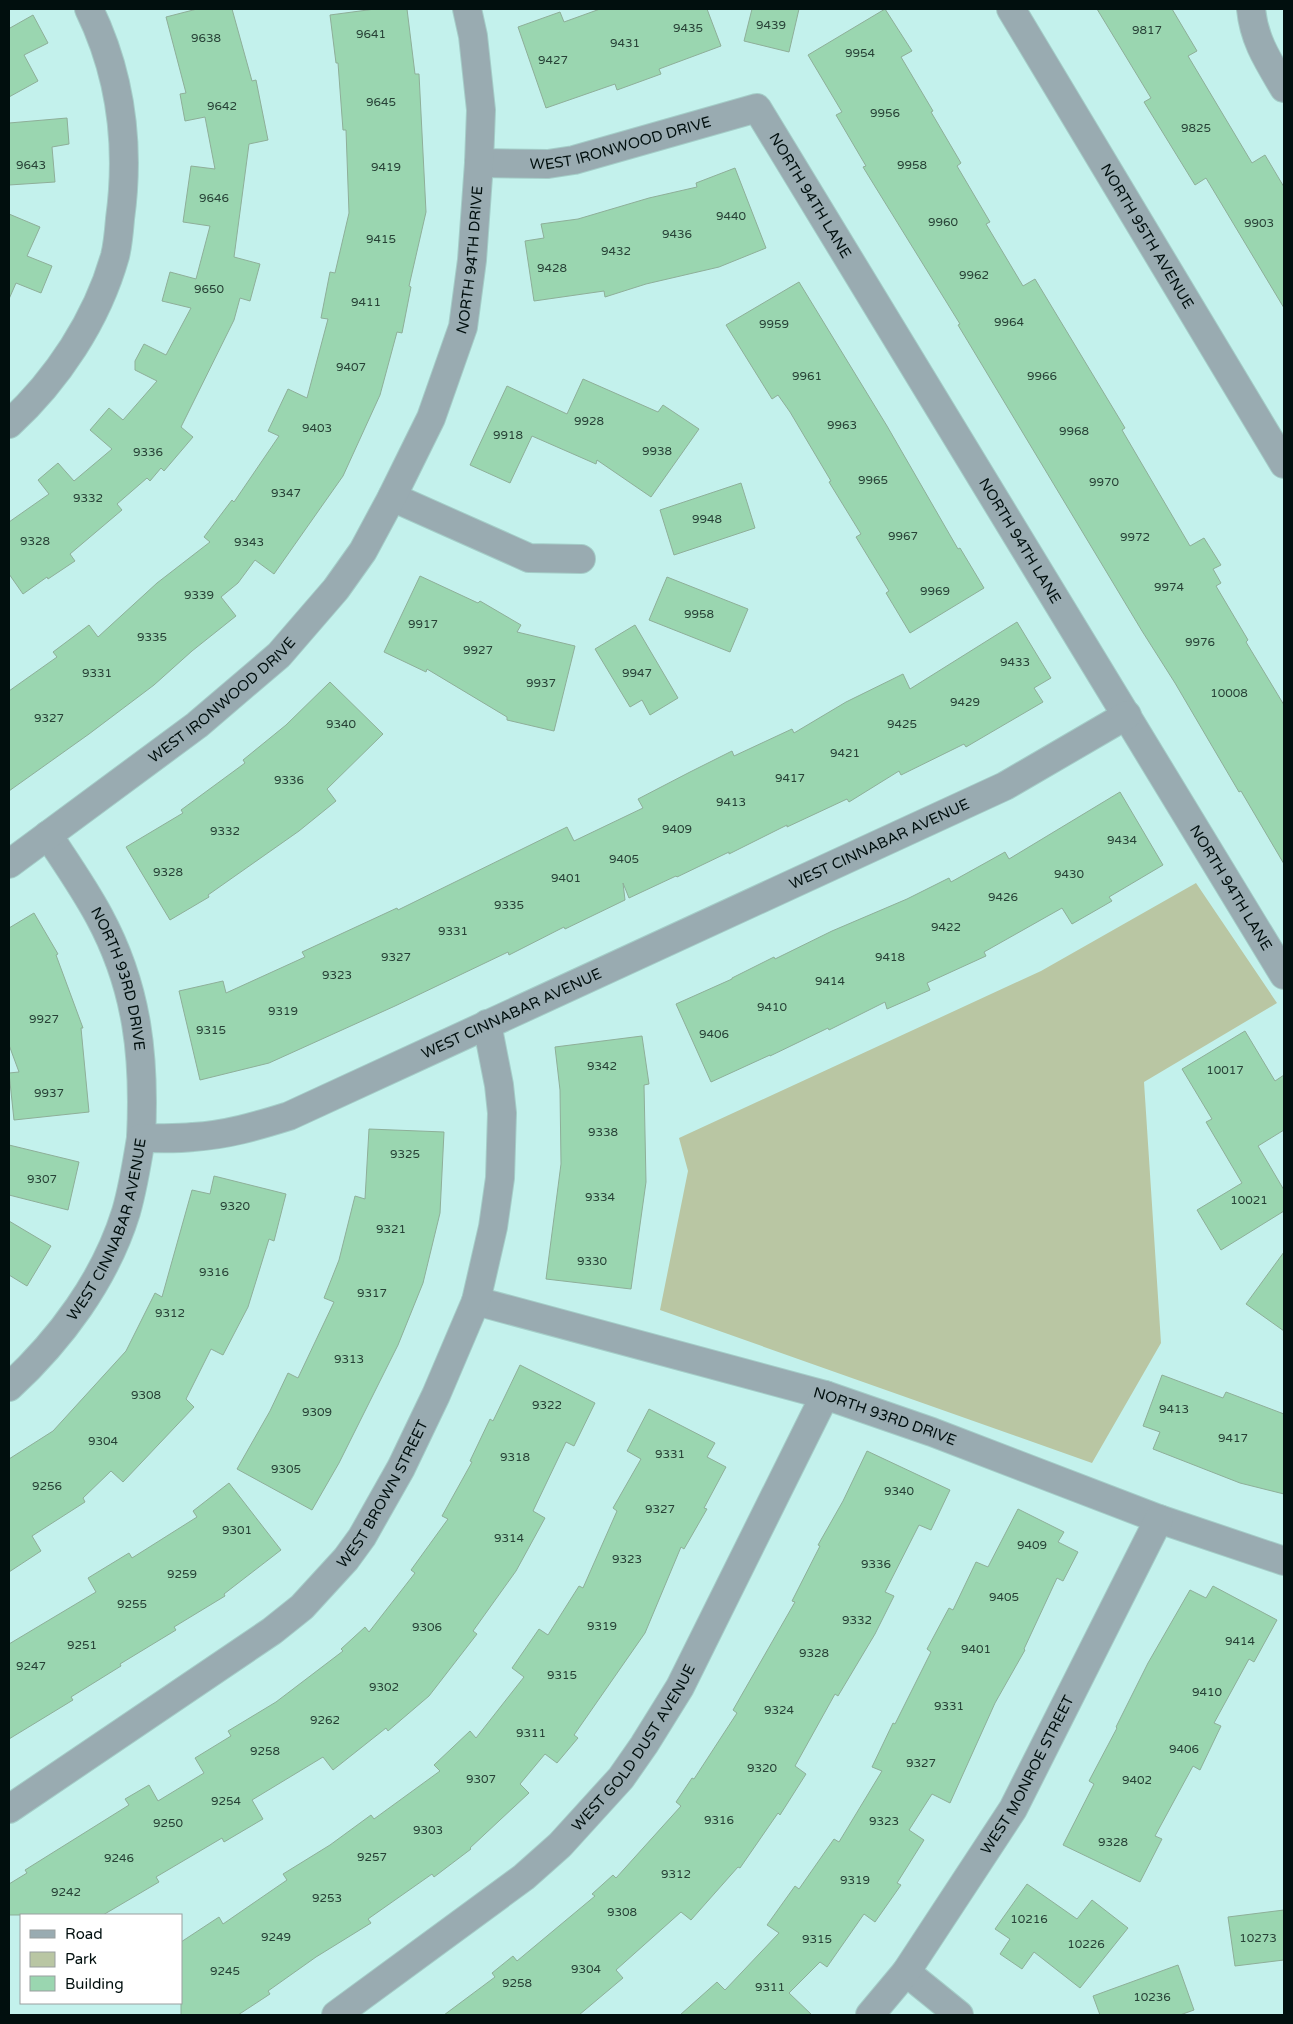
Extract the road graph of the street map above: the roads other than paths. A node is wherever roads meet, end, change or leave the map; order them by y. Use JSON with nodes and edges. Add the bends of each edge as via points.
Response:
{"nodes":[{"id":1,"x":89,"y":9,"type":"edge"},
{"id":2,"x":466,"y":9,"type":"edge"},
{"id":3,"x":1010,"y":9,"type":"edge"},
{"id":4,"x":1251,"y":9,"type":"edge"},
{"id":5,"x":1284,"y":88,"type":"edge"},
{"id":6,"x":757,"y":108,"type":"joint"},
{"id":7,"x":480,"y":163,"type":"junction"},
{"id":8,"x":9,"y":424,"type":"edge"},
{"id":9,"x":1284,"y":464,"type":"edge"},
{"id":10,"x":392,"y":497,"type":"junction"},
{"id":11,"x":581,"y":559,"type":"dead end"},
{"id":12,"x":1127,"y":715,"type":"junction"},
{"id":13,"x":48,"y":835,"type":"junction"},
{"id":14,"x":9,"y":864,"type":"edge"},
{"id":15,"x":1284,"y":975,"type":"edge"},
{"id":16,"x":487,"y":1024,"type":"junction"},
{"id":17,"x":141,"y":1138,"type":"junction"},
{"id":18,"x":476,"y":1301,"type":"junction"},
{"id":19,"x":9,"y":1387,"type":"edge"},
{"id":20,"x":826,"y":1395,"type":"junction"},
{"id":21,"x":1159,"y":1519,"type":"junction"},
{"id":22,"x":1284,"y":1561,"type":"edge"},
{"id":23,"x":9,"y":1809,"type":"edge"},
{"id":24,"x":906,"y":1972,"type":"junction"},
{"id":25,"x":336,"y":2015,"type":"edge"},
{"id":26,"x":870,"y":2015,"type":"edge"},
{"id":27,"x":959,"y":2015,"type":"edge"}],
"edges":[{"from":1,"to":8,"type":"street","via":[[110,59],[121,107],[125,177],[115,256],[88,322],[57,372]]},
{"from":2,"to":7,"type":"street","name":"NORTH 94TH DRIVE","via":[[473,36],[481,110]]},
{"from":3,"to":9,"type":"street","name":"NORTH 95TH AVENUE"},
{"from":4,"to":5,"type":"street","via":[[1253,27],[1262,50]]},
{"from":6,"to":7,"type":"street","name":"WEST IRONWOOD DRIVE","via":[[574,160],[548,164]]},
{"from":6,"to":12,"type":"street","name":"NORTH 94TH LANE"},
{"from":7,"to":10,"type":"street","name":"NORTH 94TH DRIVE","via":[[463,327],[431,418]]},
{"from":10,"to":11,"type":"street","via":[[529,558]]},
{"from":10,"to":13,"type":"street","name":"WEST IRONWOOD DRIVE","via":[[363,551],[336,589],[279,655],[197,725]]},
{"from":12,"to":15,"type":"street","name":"NORTH 94TH LANE"},
{"from":12,"to":16,"type":"street","name":"WEST CINNABAR AVENUE","via":[[1005,786]]},
{"from":13,"to":14,"type":"street","name":"WEST IRONWOOD DRIVE"},
{"from":13,"to":17,"type":"street","name":"NORTH 93RD DRIVE","via":[[98,914],[130,993],[140,1042]]},
{"from":16,"to":17,"type":"street","name":"WEST CINNABAR AVENUE","via":[[289,1116],[253,1128],[193,1138]]},
{"from":16,"to":18,"type":"street","name":"WEST BROWN STREET","via":[[502,1113],[500,1170],[493,1227]]},
{"from":17,"to":19,"type":"street","name":"WEST CINNABAR AVENUE","via":[[126,1213],[94,1283],[51,1345]]},
{"from":18,"to":20,"type":"street","name":"NORTH 93RD DRIVE"},
{"from":18,"to":23,"type":"street","name":"WEST BROWN STREET","via":[[401,1468],[362,1537],[319,1589],[272,1631]]},
{"from":20,"to":21,"type":"street","name":"NORTH 93RD DRIVE"},
{"from":20,"to":25,"type":"street","name":"WEST GOLD DUST AVENUE","via":[[680,1687],[621,1778],[560,1846],[524,1877]]},
{"from":21,"to":22,"type":"street","name":"NORTH 93RD DRIVE"},
{"from":21,"to":24,"type":"street","name":"WEST MONROE STREET","via":[[1013,1809]]},
{"from":24,"to":26,"type":"street","name":"WEST MONROE STREET"},
{"from":24,"to":27,"type":"street"}]}
